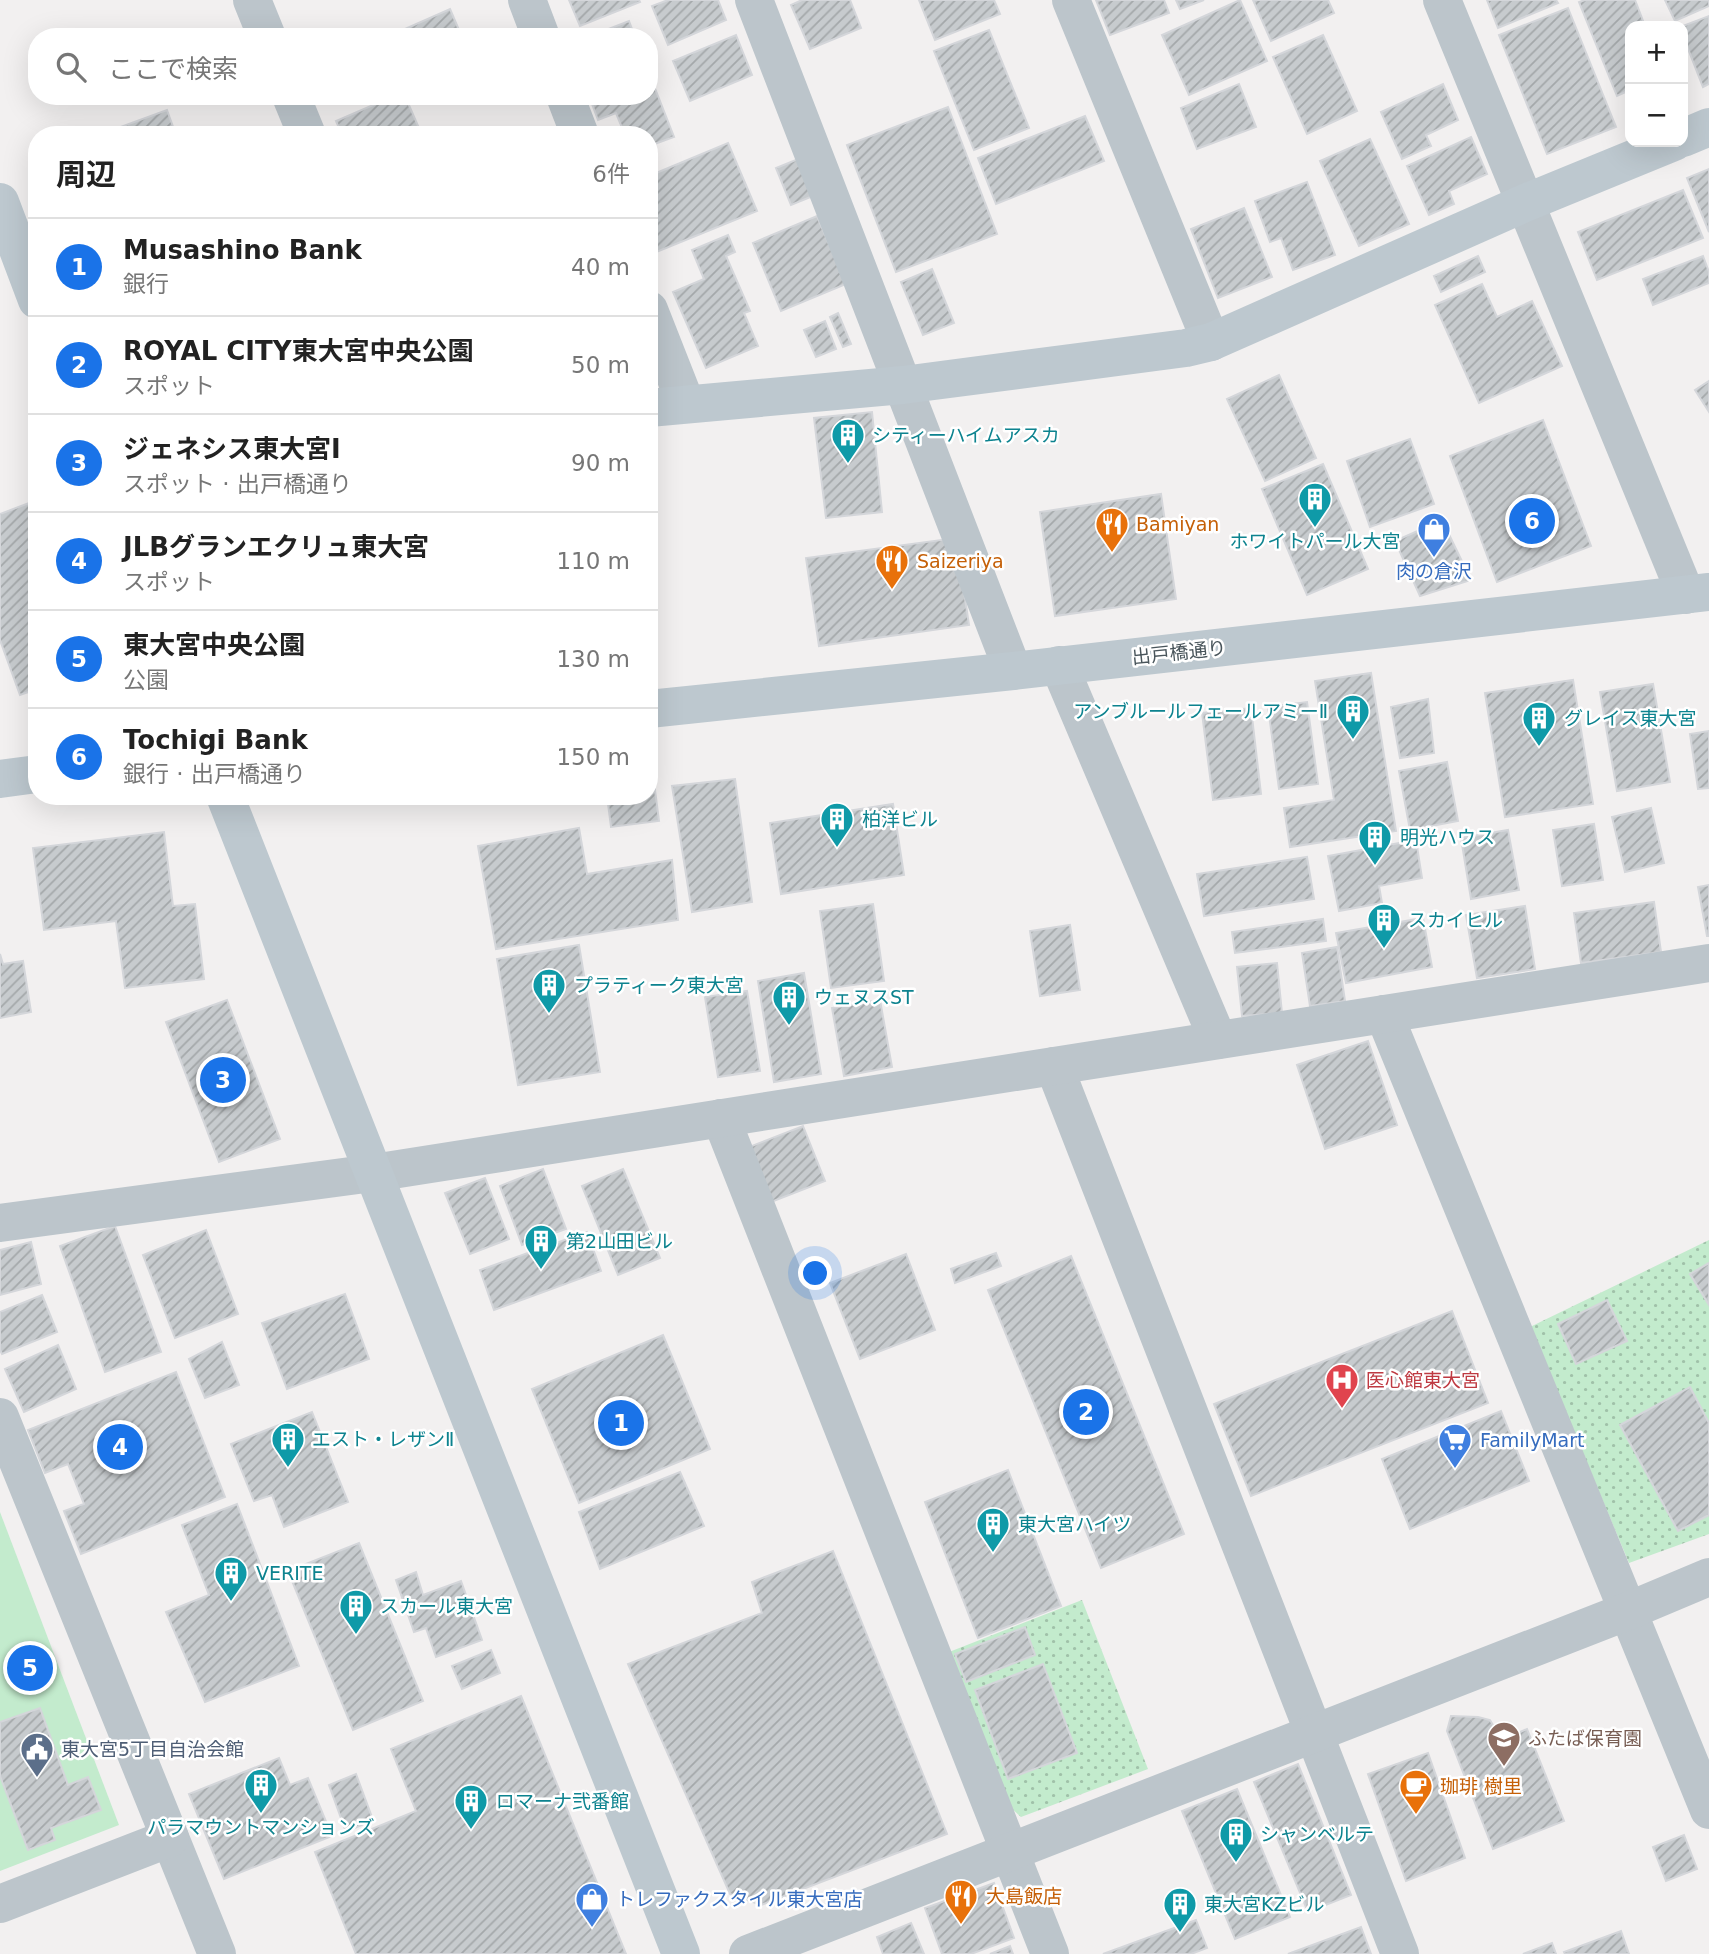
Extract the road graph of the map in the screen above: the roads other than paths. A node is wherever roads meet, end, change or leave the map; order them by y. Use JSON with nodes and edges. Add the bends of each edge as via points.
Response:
{"nodes":[{"id":1,"x":252,"y":0,"type":"edge"},
{"id":2,"x":527,"y":0,"type":"edge"},
{"id":3,"x":754,"y":0,"type":"edge"},
{"id":4,"x":1071,"y":0,"type":"edge"},
{"id":5,"x":1442,"y":0,"type":"edge"},
{"id":6,"x":263,"y":28,"type":"edge"},
{"id":7,"x":538,"y":28,"type":"edge"},
{"id":8,"x":295,"y":105,"type":"edge"},
{"id":9,"x":568,"y":105,"type":"edge"},
{"id":10,"x":304,"y":126,"type":"edge"},
{"id":11,"x":577,"y":126,"type":"edge"},
{"id":12,"x":1709,"y":127,"type":"edge"},
{"id":13,"x":1688,"y":136,"type":"edge"},
{"id":14,"x":1662,"y":147,"type":"edge"},
{"id":15,"x":0,"y":202,"type":"edge"},
{"id":16,"x":1525,"y":203,"type":"junction"},
{"id":17,"x":28,"y":276,"type":"edge"},
{"id":18,"x":658,"y":332,"type":"edge"},
{"id":19,"x":1211,"y":342,"type":"junction"},
{"id":20,"x":903,"y":385,"type":"junction"},
{"id":21,"x":687,"y":404,"type":"junction"},
{"id":22,"x":658,"y":407,"type":"edge"},
{"id":23,"x":1697,"y":594,"type":"edge"},
{"id":24,"x":1059,"y":665,"type":"junction"},
{"id":25,"x":1013,"y":671,"type":"junction"},
{"id":26,"x":658,"y":708,"type":"edge"},
{"id":27,"x":28,"y":775,"type":"edge"},
{"id":28,"x":0,"y":779,"type":"edge"},
{"id":29,"x":229,"y":805,"type":"edge"},
{"id":30,"x":1709,"y":963,"type":"edge"},
{"id":31,"x":1384,"y":1014,"type":"junction"},
{"id":32,"x":1218,"y":1040,"type":"junction"},
{"id":33,"x":1054,"y":1066,"type":"junction"},
{"id":34,"x":721,"y":1118,"type":"junction"},
{"id":35,"x":373,"y":1172,"type":"junction"},
{"id":36,"x":0,"y":1223,"type":"edge"},
{"id":37,"x":0,"y":1417,"type":"edge"},
{"id":38,"x":1709,"y":1577,"type":"edge"},
{"id":39,"x":1628,"y":1611,"type":"junction"},
{"id":40,"x":1314,"y":1734,"type":"junction"},
{"id":41,"x":1709,"y":1810,"type":"edge"},
{"id":42,"x":170,"y":1838,"type":"junction"},
{"id":43,"x":1009,"y":1852,"type":"junction"},
{"id":44,"x":0,"y":1904,"type":"edge"},
{"id":45,"x":217,"y":1954,"type":"edge"},
{"id":46,"x":681,"y":1954,"type":"edge"},
{"id":47,"x":748,"y":1954,"type":"edge"},
{"id":48,"x":1049,"y":1954,"type":"edge"},
{"id":49,"x":1400,"y":1954,"type":"edge"}],
"edges":[{"from":1,"to":6,"type":"street"},
{"from":2,"to":7,"type":"street"},
{"from":3,"to":20,"type":"street"},
{"from":4,"to":19,"type":"street"},
{"from":5,"to":16,"type":"street"},
{"from":8,"to":10,"type":"street"},
{"from":9,"to":11,"type":"street"},
{"from":12,"to":13,"type":"street"},
{"from":14,"to":16,"type":"street"},
{"from":15,"to":17,"type":"street"},
{"from":16,"to":19,"type":"street"},
{"from":16,"to":23,"type":"street"},
{"from":18,"to":21,"type":"street"},
{"from":19,"to":20,"type":"street"},
{"from":20,"to":21,"type":"street"},
{"from":20,"to":25,"type":"street"},
{"from":21,"to":22,"type":"street"},
{"from":23,"to":24,"type":"street","name":"出戸橋通り"},
{"from":24,"to":25,"type":"street","name":"出戸橋通り"},
{"from":24,"to":32,"type":"street"},
{"from":25,"to":26,"type":"street","name":"出戸橋通り"},
{"from":27,"to":28,"type":"street"},
{"from":29,"to":35,"type":"street"},
{"from":30,"to":31,"type":"street"},
{"from":31,"to":32,"type":"street"},
{"from":31,"to":39,"type":"street"},
{"from":32,"to":33,"type":"street"},
{"from":33,"to":34,"type":"street"},
{"from":33,"to":40,"type":"street"},
{"from":34,"to":35,"type":"street"},
{"from":34,"to":43,"type":"street"},
{"from":35,"to":36,"type":"street"},
{"from":35,"to":46,"type":"street"},
{"from":37,"to":42,"type":"street"},
{"from":38,"to":39,"type":"street"},
{"from":39,"to":40,"type":"street"},
{"from":39,"to":41,"type":"street"},
{"from":40,"to":43,"type":"street"},
{"from":40,"to":49,"type":"street"},
{"from":42,"to":44,"type":"street"},
{"from":42,"to":45,"type":"street"},
{"from":43,"to":47,"type":"street"},
{"from":43,"to":48,"type":"street"}]}
